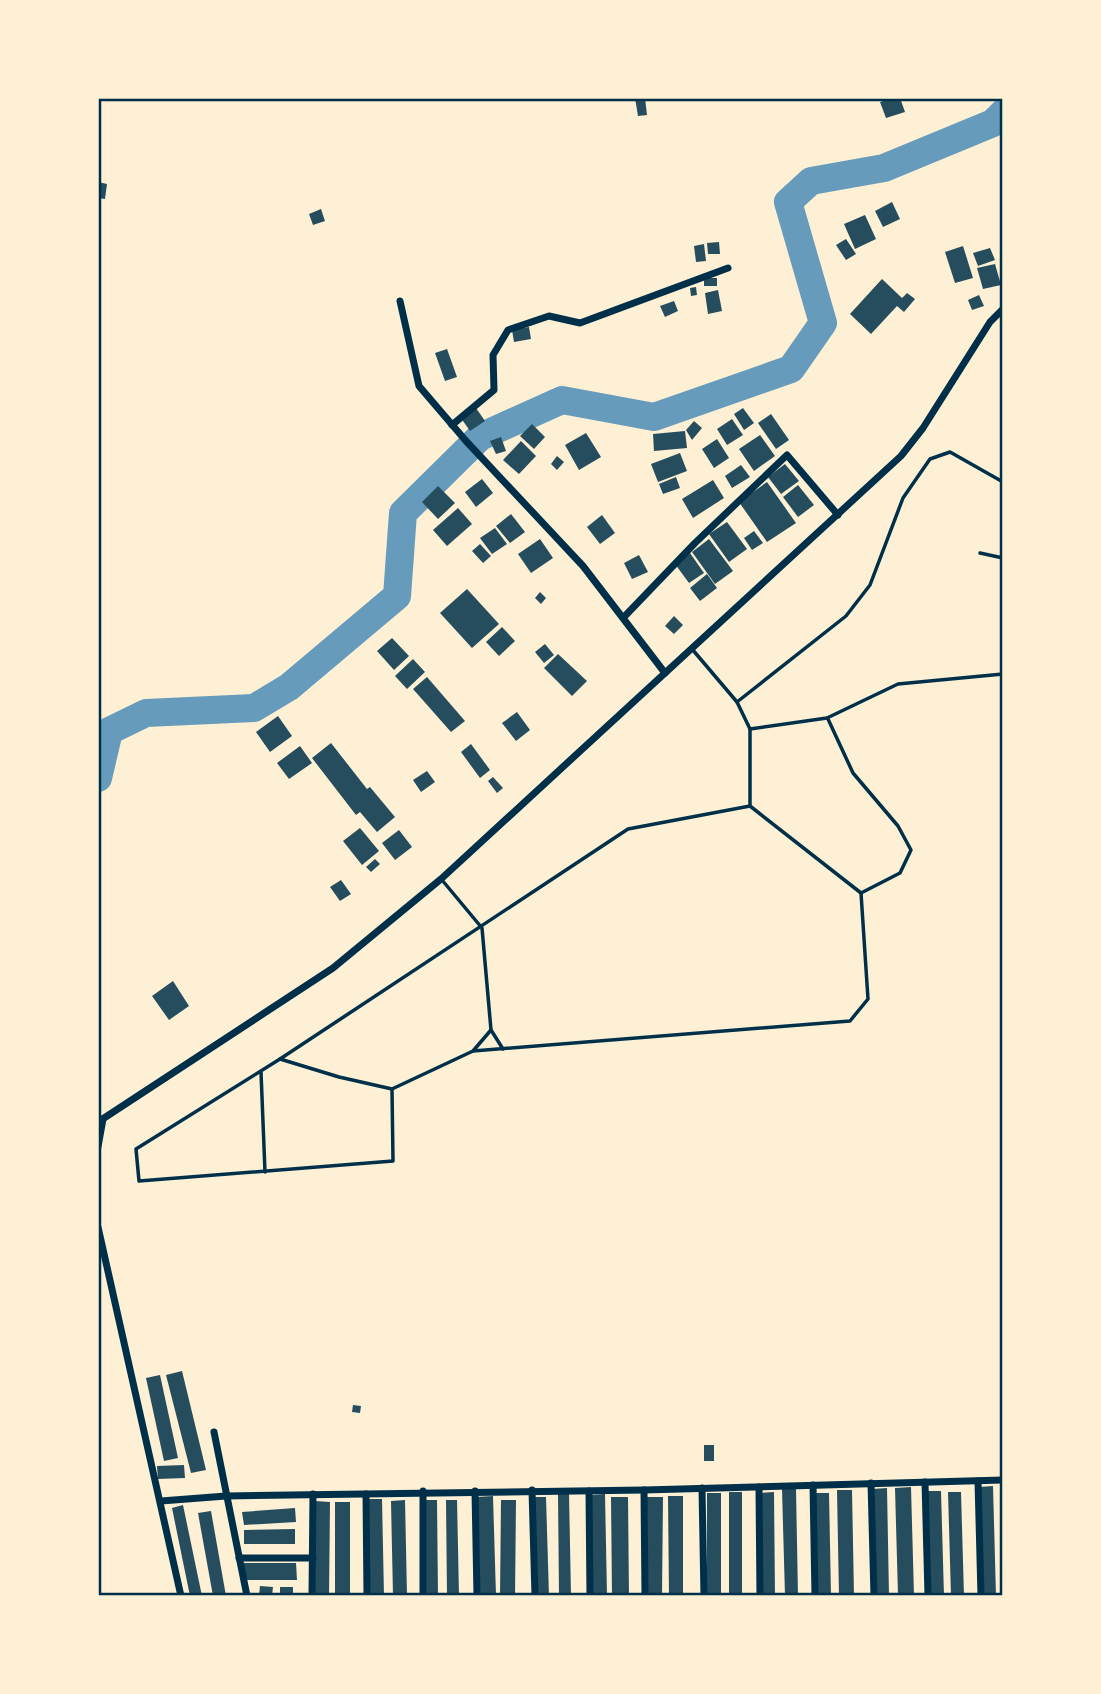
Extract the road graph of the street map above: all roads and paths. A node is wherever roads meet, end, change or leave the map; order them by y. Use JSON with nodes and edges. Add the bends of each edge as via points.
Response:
{"nodes":[{"id":1,"x":728,"y":268,"type":"dead end"},
{"id":2,"x":400,"y":301,"type":"dead end"},
{"id":3,"x":1003,"y":309,"type":"edge"},
{"id":4,"x":452,"y":425,"type":"junction"},
{"id":5,"x":1003,"y":482,"type":"edge"},
{"id":6,"x":838,"y":515,"type":"junction"},
{"id":7,"x":980,"y":553,"type":"dead end"},
{"id":8,"x":1003,"y":558,"type":"edge"},
{"id":9,"x":624,"y":617,"type":"junction"},
{"id":10,"x":692,"y":648,"type":"junction"},
{"id":11,"x":665,"y":673,"type":"junction"},
{"id":12,"x":1003,"y":674,"type":"edge"},
{"id":13,"x":737,"y":702,"type":"junction"},
{"id":14,"x":827,"y":719,"type":"junction"},
{"id":15,"x":750,"y":729,"type":"junction"},
{"id":16,"x":750,"y":806,"type":"junction"},
{"id":17,"x":442,"y":879,"type":"junction"},
{"id":18,"x":861,"y":893,"type":"junction"},
{"id":19,"x":482,"y":928,"type":"junction"},
{"id":20,"x":491,"y":1031,"type":"junction"},
{"id":21,"x":504,"y":1050,"type":"junction"},
{"id":22,"x":473,"y":1051,"type":"junction"},
{"id":23,"x":280,"y":1059,"type":"junction"},
{"id":24,"x":261,"y":1072,"type":"junction"},
{"id":25,"x":392,"y":1089,"type":"junction"},
{"id":26,"x":100,"y":1120,"type":"edge"},
{"id":27,"x":98,"y":1147,"type":"edge"},
{"id":28,"x":265,"y":1172,"type":"junction"},
{"id":29,"x":98,"y":1227,"type":"edge"},
{"id":30,"x":214,"y":1432,"type":"dead end"},
{"id":31,"x":978,"y":1480,"type":"junction"},
{"id":32,"x":1003,"y":1480,"type":"edge"},
{"id":33,"x":925,"y":1482,"type":"junction"},
{"id":34,"x":871,"y":1483,"type":"junction"},
{"id":35,"x":813,"y":1485,"type":"junction"},
{"id":36,"x":759,"y":1487,"type":"junction"},
{"id":37,"x":702,"y":1488,"type":"junction"},
{"id":38,"x":475,"y":1490,"type":"junction"},
{"id":39,"x":532,"y":1490,"type":"junction"},
{"id":40,"x":644,"y":1490,"type":"junction"},
{"id":41,"x":423,"y":1491,"type":"junction"},
{"id":42,"x":589,"y":1491,"type":"junction"},
{"id":43,"x":313,"y":1494,"type":"junction"},
{"id":44,"x":366,"y":1494,"type":"junction"},
{"id":45,"x":226,"y":1496,"type":"junction"},
{"id":46,"x":161,"y":1501,"type":"junction"},
{"id":47,"x":239,"y":1558,"type":"junction"},
{"id":48,"x":313,"y":1558,"type":"junction"},
{"id":49,"x":181,"y":1596,"type":"edge"},
{"id":50,"x":247,"y":1596,"type":"edge"},
{"id":51,"x":312,"y":1596,"type":"edge"},
{"id":52,"x":367,"y":1596,"type":"edge"},
{"id":53,"x":423,"y":1596,"type":"edge"},
{"id":54,"x":477,"y":1596,"type":"edge"},
{"id":55,"x":535,"y":1596,"type":"edge"},
{"id":56,"x":590,"y":1596,"type":"edge"},
{"id":57,"x":645,"y":1596,"type":"edge"},
{"id":58,"x":704,"y":1596,"type":"edge"},
{"id":59,"x":761,"y":1596,"type":"edge"},
{"id":60,"x":815,"y":1596,"type":"edge"},
{"id":61,"x":874,"y":1596,"type":"edge"},
{"id":62,"x":928,"y":1596,"type":"edge"},
{"id":63,"x":981,"y":1596,"type":"edge"}],
"edges":[{"from":1,"to":4,"type":"street","via":[[580,323],[549,316],[508,331],[492,355],[494,390]]},
{"from":2,"to":4,"type":"street","via":[[419,386]]},
{"from":3,"to":6,"type":"street","via":[[901,456]]},
{"from":4,"to":9,"type":"street"},
{"from":5,"to":13,"type":"lane","via":[[950,452],[930,459],[903,498],[870,585],[854,606]]},
{"from":6,"to":9,"type":"street","via":[[787,455]]},
{"from":6,"to":10,"type":"street"},
{"from":7,"to":8,"type":"lane"},
{"from":9,"to":11,"type":"street"},
{"from":10,"to":11,"type":"street"},
{"from":10,"to":13,"type":"lane"},
{"from":11,"to":17,"type":"street"},
{"from":12,"to":14,"type":"lane","via":[[898,684]]},
{"from":13,"to":15,"type":"lane"},
{"from":14,"to":15,"type":"lane"},
{"from":14,"to":18,"type":"lane","via":[[853,774],[898,826],[911,850],[900,873]]},
{"from":15,"to":16,"type":"lane"},
{"from":16,"to":18,"type":"lane"},
{"from":16,"to":19,"type":"lane","via":[[628,829]]},
{"from":17,"to":19,"type":"lane"},
{"from":17,"to":26,"type":"street","via":[[332,968]]},
{"from":18,"to":21,"type":"lane","via":[[868,999],[850,1021]]},
{"from":19,"to":20,"type":"lane"},
{"from":19,"to":23,"type":"lane"},
{"from":20,"to":21,"type":"lane"},
{"from":20,"to":22,"type":"lane"},
{"from":21,"to":22,"type":"lane"},
{"from":22,"to":25,"type":"lane"},
{"from":23,"to":24,"type":"lane"},
{"from":23,"to":25,"type":"lane"},
{"from":24,"to":28,"type":"lane"},
{"from":24,"to":28,"type":"lane","via":[[136,1149],[139,1181]]},
{"from":25,"to":28,"type":"lane","via":[[393,1161]]},
{"from":26,"to":27,"type":"street"},
{"from":29,"to":46,"type":"street"},
{"from":30,"to":45,"type":"street"},
{"from":31,"to":32,"type":"street"},
{"from":31,"to":33,"type":"street"},
{"from":31,"to":63,"type":"street"},
{"from":33,"to":34,"type":"street"},
{"from":33,"to":62,"type":"street"},
{"from":34,"to":35,"type":"street"},
{"from":34,"to":61,"type":"street"},
{"from":35,"to":36,"type":"street"},
{"from":35,"to":60,"type":"street"},
{"from":36,"to":37,"type":"street"},
{"from":36,"to":59,"type":"street"},
{"from":37,"to":40,"type":"street"},
{"from":37,"to":58,"type":"street"},
{"from":38,"to":39,"type":"street"},
{"from":38,"to":41,"type":"street"},
{"from":38,"to":54,"type":"street"},
{"from":39,"to":42,"type":"street"},
{"from":39,"to":55,"type":"street"},
{"from":40,"to":42,"type":"street"},
{"from":40,"to":57,"type":"street"},
{"from":41,"to":44,"type":"street"},
{"from":41,"to":53,"type":"street"},
{"from":42,"to":56,"type":"street"},
{"from":43,"to":44,"type":"street"},
{"from":43,"to":45,"type":"street"},
{"from":43,"to":48,"type":"street"},
{"from":44,"to":52,"type":"street"},
{"from":45,"to":46,"type":"street"},
{"from":45,"to":47,"type":"street"},
{"from":46,"to":49,"type":"street"},
{"from":47,"to":48,"type":"street"},
{"from":47,"to":50,"type":"street"},
{"from":48,"to":51,"type":"street"}]}
